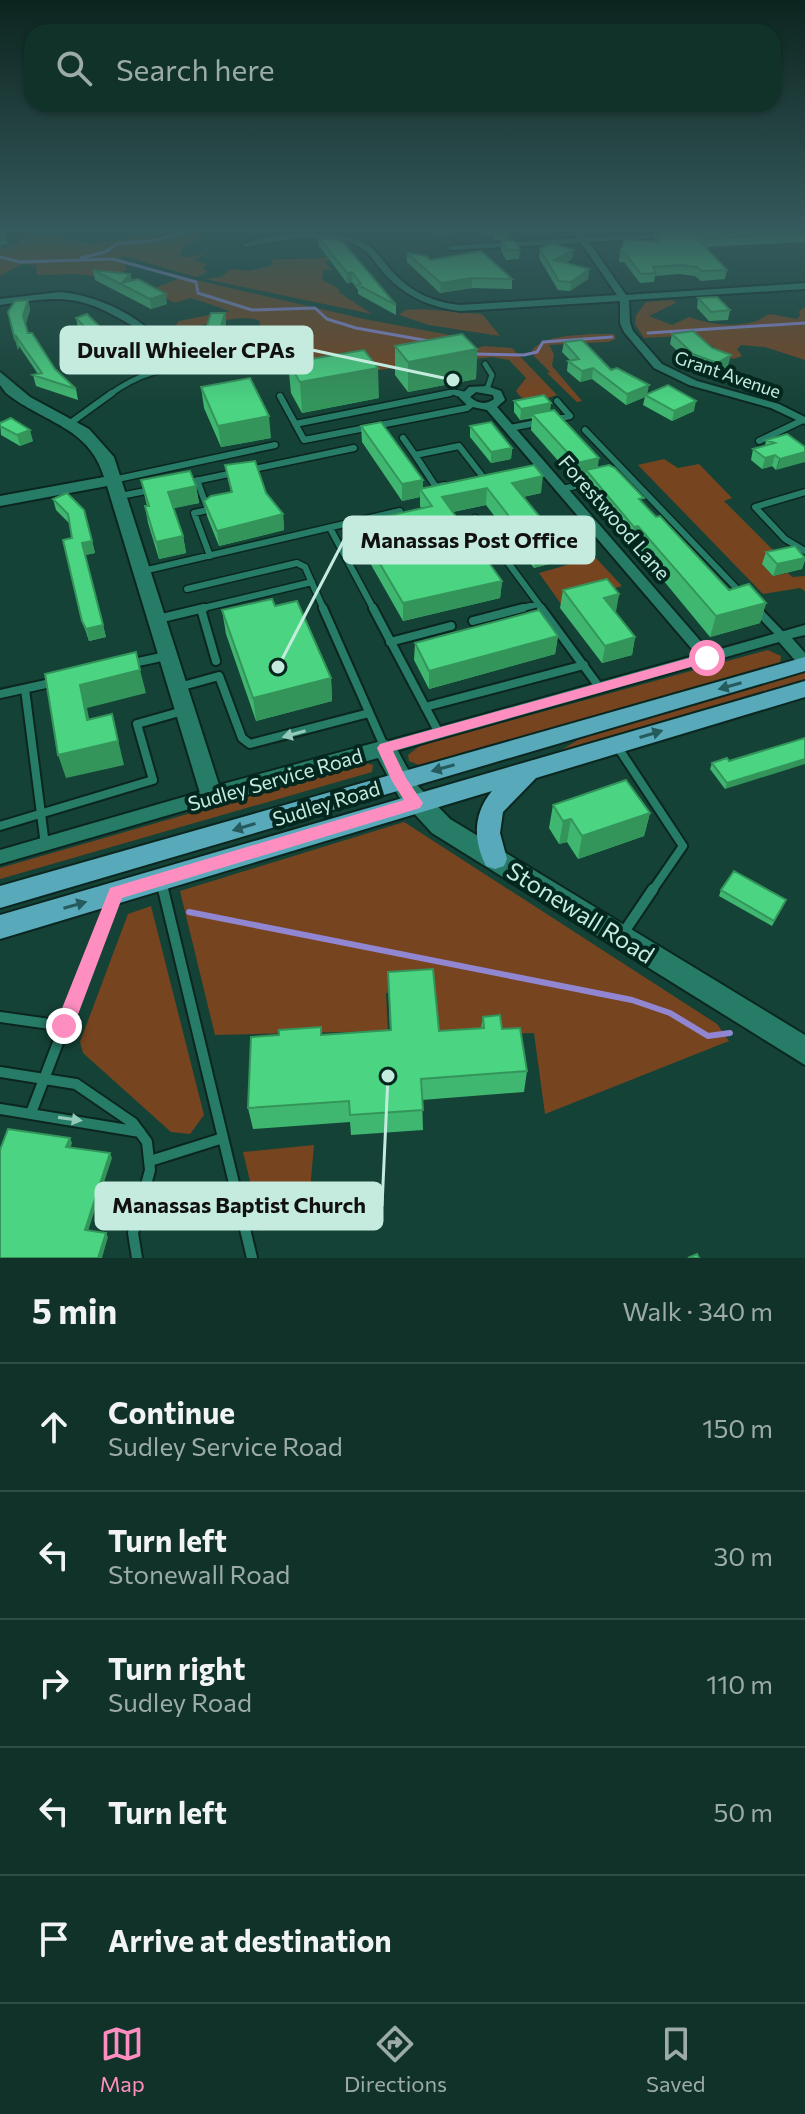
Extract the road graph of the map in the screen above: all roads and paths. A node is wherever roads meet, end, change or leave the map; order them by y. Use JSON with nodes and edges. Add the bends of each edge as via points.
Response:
{"nodes":[{"id":1,"x":404,"y":288,"type":"edge"},
{"id":2,"x":617,"y":288,"type":"edge"},
{"id":3,"x":781,"y":288,"type":"edge"},
{"id":4,"x":624,"y":299,"type":"junction"},
{"id":5,"x":0,"y":302,"type":"edge"},
{"id":6,"x":142,"y":328,"type":"dead end"},
{"id":7,"x":485,"y":364,"type":"dead end"},
{"id":8,"x":197,"y":370,"type":"dead end"},
{"id":9,"x":0,"y":376,"type":"edge"},
{"id":10,"x":487,"y":389,"type":"junction"},
{"id":11,"x":280,"y":396,"type":"dead end"},
{"id":12,"x":468,"y":400,"type":"junction"},
{"id":13,"x":557,"y":401,"type":"dead end"},
{"id":14,"x":490,"y":406,"type":"junction"},
{"id":15,"x":804,"y":421,"type":"edge"},
{"id":16,"x":69,"y":424,"type":"junction"},
{"id":17,"x":295,"y":424,"type":"junction"},
{"id":18,"x":510,"y":428,"type":"junction"},
{"id":19,"x":585,"y":430,"type":"dead end"},
{"id":20,"x":403,"y":438,"type":"dead end"},
{"id":21,"x":759,"y":441,"type":"dead end"},
{"id":22,"x":275,"y":445,"type":"dead end"},
{"id":23,"x":354,"y":448,"type":"dead end"},
{"id":24,"x":415,"y":455,"type":"junction"},
{"id":25,"x":540,"y":464,"type":"junction"},
{"id":26,"x":526,"y":467,"type":"edge"},
{"id":27,"x":497,"y":473,"type":"edge"},
{"id":28,"x":626,"y":473,"type":"junction"},
{"id":29,"x":483,"y":477,"type":"junction"},
{"id":30,"x":614,"y":477,"type":"edge"},
{"id":31,"x":197,"y":480,"type":"junction"},
{"id":32,"x":467,"y":480,"type":"edge"},
{"id":33,"x":601,"y":480,"type":"edge"},
{"id":34,"x":452,"y":483,"type":"edge"},
{"id":35,"x":171,"y":486,"type":"edge"},
{"id":36,"x":115,"y":488,"type":"junction"},
{"id":37,"x":157,"y":488,"type":"edge"},
{"id":38,"x":562,"y":489,"type":"junction"},
{"id":39,"x":805,"y":492,"type":"edge"},
{"id":40,"x":0,"y":501,"type":"edge"},
{"id":41,"x":400,"y":511,"type":"edge"},
{"id":42,"x":475,"y":518,"type":"dead end"},
{"id":43,"x":330,"y":528,"type":"junction"},
{"id":44,"x":805,"y":551,"type":"edge"},
{"id":45,"x":210,"y":556,"type":"junction"},
{"id":46,"x":141,"y":572,"type":"junction"},
{"id":47,"x":312,"y":582,"type":"junction"},
{"id":48,"x":187,"y":589,"type":"dead end"},
{"id":49,"x":538,"y":604,"type":"junction"},
{"id":50,"x":201,"y":609,"type":"junction"},
{"id":51,"x":155,"y":620,"type":"junction"},
{"id":52,"x":473,"y":621,"type":"dead end"},
{"id":53,"x":451,"y":626,"type":"dead end"},
{"id":54,"x":805,"y":630,"type":"edge"},
{"id":55,"x":782,"y":636,"type":"junction"},
{"id":56,"x":390,"y":642,"type":"junction"},
{"id":57,"x":166,"y":656,"type":"junction"},
{"id":58,"x":707,"y":658,"type":"junction"},
{"id":59,"x":216,"y":661,"type":"dead end"},
{"id":60,"x":805,"y":663,"type":"edge"},
{"id":61,"x":584,"y":665,"type":"junction"},
{"id":62,"x":123,"y":666,"type":"edge"},
{"id":63,"x":67,"y":679,"type":"edge"},
{"id":64,"x":176,"y":688,"type":"junction"},
{"id":65,"x":600,"y":688,"type":"junction"},
{"id":66,"x":25,"y":689,"type":"junction"},
{"id":67,"x":805,"y":689,"type":"edge"},
{"id":68,"x":0,"y":694,"type":"edge"},
{"id":69,"x":425,"y":707,"type":"junction"},
{"id":70,"x":184,"y":711,"type":"junction"},
{"id":71,"x":369,"y":713,"type":"junction"},
{"id":72,"x":439,"y":733,"type":"junction"},
{"id":73,"x":616,"y":745,"type":"junction"},
{"id":74,"x":385,"y":748,"type":"junction"},
{"id":75,"x":543,"y":766,"type":"junction"},
{"id":76,"x":399,"y":781,"type":"junction"},
{"id":77,"x":211,"y":796,"type":"junction"},
{"id":78,"x":415,"y":803,"type":"junction"},
{"id":79,"x":40,"y":814,"type":"junction"},
{"id":80,"x":0,"y":826,"type":"edge"},
{"id":81,"x":45,"y":845,"type":"junction"},
{"id":82,"x":0,"y":857,"type":"edge"},
{"id":83,"x":495,"y":859,"type":"junction"},
{"id":84,"x":161,"y":880,"type":"junction"},
{"id":85,"x":116,"y":893,"type":"junction"},
{"id":86,"x":0,"y":897,"type":"edge"},
{"id":87,"x":0,"y":927,"type":"edge"},
{"id":88,"x":621,"y":937,"type":"junction"},
{"id":89,"x":0,"y":1017,"type":"edge"},
{"id":90,"x":64,"y":1026,"type":"junction"},
{"id":91,"x":805,"y":1051,"type":"edge"},
{"id":92,"x":0,"y":1072,"type":"edge"},
{"id":93,"x":44,"y":1078,"type":"junction"},
{"id":94,"x":0,"y":1109,"type":"edge"},
{"id":95,"x":31,"y":1113,"type":"junction"},
{"id":96,"x":140,"y":1132,"type":"junction"},
{"id":97,"x":223,"y":1138,"type":"junction"},
{"id":98,"x":150,"y":1161,"type":"junction"},
{"id":99,"x":137,"y":1258,"type":"edge"},
{"id":100,"x":252,"y":1258,"type":"edge"}],
"edges":[{"from":1,"to":4,"type":"street","via":[[447,307]]},
{"from":2,"to":4,"type":"street","name":"Grant Avenue"},
{"from":3,"to":4,"type":"street"},
{"from":4,"to":15,"type":"street","name":"Grant Avenue","via":[[629,332],[658,366]]},
{"from":5,"to":6,"type":"street","via":[[79,296],[106,305]]},
{"from":7,"to":10,"type":"lane","via":[[492,375]]},
{"from":8,"to":16,"type":"lane","via":[[150,371]]},
{"from":9,"to":16,"type":"street","via":[[20,399]]},
{"from":10,"to":12,"type":"street","via":[[473,389]]},
{"from":10,"to":14,"type":"street","via":[[500,397]]},
{"from":11,"to":17,"type":"lane"},
{"from":12,"to":14,"type":"street"},
{"from":12,"to":17,"type":"lane","via":[[454,392]]},
{"from":12,"to":17,"type":"lane","via":[[467,408],[304,440]]},
{"from":13,"to":18,"type":"lane","via":[[570,416]]},
{"from":14,"to":18,"type":"street","name":"Forestwood Lane"},
{"from":15,"to":21,"type":"lane"},
{"from":16,"to":36,"type":"street","via":[[101,447]]},
{"from":18,"to":25,"type":"street","name":"Forestwood Lane"},
{"from":19,"to":28,"type":"lane"},
{"from":20,"to":24,"type":"lane"},
{"from":22,"to":36,"type":"lane","via":[[126,475]]},
{"from":23,"to":31,"type":"lane"},
{"from":24,"to":29,"type":"lane","via":[[459,446]]},
{"from":24,"to":34,"type":"lane","via":[[436,487]]},
{"from":25,"to":26,"type":"lane"},
{"from":25,"to":38,"type":"street","name":"Forestwood Lane"},
{"from":27,"to":29,"type":"lane"},
{"from":28,"to":30,"type":"lane"},
{"from":28,"to":55,"type":"lane"},
{"from":29,"to":32,"type":"lane"},
{"from":31,"to":35,"type":"lane"},
{"from":31,"to":45,"type":"lane","via":[[208,510],[194,513]]},
{"from":33,"to":38,"type":"lane"},
{"from":36,"to":37,"type":"lane"},
{"from":36,"to":40,"type":"street"},
{"from":36,"to":46,"type":"street"},
{"from":38,"to":58,"type":"street","name":"Forestwood Lane"},
{"from":39,"to":44,"type":"lane","via":[[755,507],[785,539]]},
{"from":41,"to":43,"type":"lane"},
{"from":42,"to":49,"type":"lane"},
{"from":43,"to":45,"type":"lane"},
{"from":43,"to":56,"type":"lane"},
{"from":45,"to":46,"type":"lane"},
{"from":46,"to":51,"type":"street"},
{"from":47,"to":48,"type":"lane","via":[[297,563]]},
{"from":47,"to":50,"type":"lane"},
{"from":47,"to":71,"type":"lane"},
{"from":49,"to":52,"type":"lane"},
{"from":49,"to":61,"type":"lane"},
{"from":50,"to":51,"type":"lane"},
{"from":50,"to":59,"type":"lane"},
{"from":51,"to":57,"type":"street"},
{"from":53,"to":56,"type":"lane"},
{"from":54,"to":55,"type":"street","name":"Sudley Service Road"},
{"from":55,"to":58,"type":"street","name":"Sudley Service Road"},
{"from":55,"to":60,"type":"street"},
{"from":56,"to":69,"type":"lane"},
{"from":57,"to":62,"type":"lane"},
{"from":57,"to":64,"type":"street"},
{"from":58,"to":65,"type":"street","name":"Sudley Service Road"},
{"from":60,"to":76,"type":"main road","name":"Sudley Road","one_way":true},
{"from":61,"to":65,"type":"lane"},
{"from":61,"to":69,"type":"lane"},
{"from":63,"to":66,"type":"lane"},
{"from":64,"to":70,"type":"street"},
{"from":71,"to":64,"type":"lane","one_way":true,"via":[[250,744],[239,733],[219,676]]},
{"from":65,"to":72,"type":"street","name":"Sudley Service Road"},
{"from":66,"to":68,"type":"lane"},
{"from":66,"to":79,"type":"lane"},
{"from":73,"to":67,"type":"main road","name":"Sudley Road","one_way":true},
{"from":69,"to":72,"type":"lane"},
{"from":70,"to":77,"type":"street"},
{"from":70,"to":79,"type":"lane","via":[[137,724],[153,780]]},
{"from":71,"to":74,"type":"lane"},
{"from":72,"to":74,"type":"street","name":"Sudley Service Road"},
{"from":73,"to":75,"type":"main road","name":"Sudley Road"},
{"from":73,"to":88,"type":"lane","via":[[683,846]]},
{"from":74,"to":76,"type":"street","name":"Stonewall Road"},
{"from":74,"to":77,"type":"street","name":"Sudley Service Road"},
{"from":75,"to":78,"type":"main road","name":"Sudley Road"},
{"from":75,"to":83,"type":"main road","via":[[520,780],[490,811],[487,831]]},
{"from":76,"to":78,"type":"street","name":"Stonewall Road"},
{"from":76,"to":86,"type":"main road","name":"Sudley Road","one_way":true},
{"from":77,"to":81,"type":"street","name":"Sudley Service Road"},
{"from":78,"to":83,"type":"street","name":"Stonewall Road"},
{"from":78,"to":84,"type":"main road","name":"Sudley Road"},
{"from":79,"to":80,"type":"lane"},
{"from":79,"to":81,"type":"lane"},
{"from":81,"to":82,"type":"street","name":"Sudley Service Road"},
{"from":83,"to":88,"type":"street","name":"Stonewall Road"},
{"from":84,"to":85,"type":"main road","name":"Sudley Road"},
{"from":84,"to":97,"type":"lane"},
{"from":87,"to":85,"type":"main road","name":"Sudley Road","one_way":true},
{"from":85,"to":90,"type":"lane"},
{"from":88,"to":91,"type":"street","name":"Stonewall Road"},
{"from":89,"to":90,"type":"lane"},
{"from":90,"to":93,"type":"lane"},
{"from":92,"to":93,"type":"lane"},
{"from":93,"to":95,"type":"lane"},
{"from":93,"to":96,"type":"lane","via":[[76,1084]]},
{"from":94,"to":95,"type":"lane"},
{"from":95,"to":96,"type":"lane","one_way":true},
{"from":96,"to":98,"type":"lane"},
{"from":97,"to":98,"type":"lane"},
{"from":97,"to":100,"type":"lane"},
{"from":98,"to":99,"type":"lane","via":[[133,1233]]}]}
